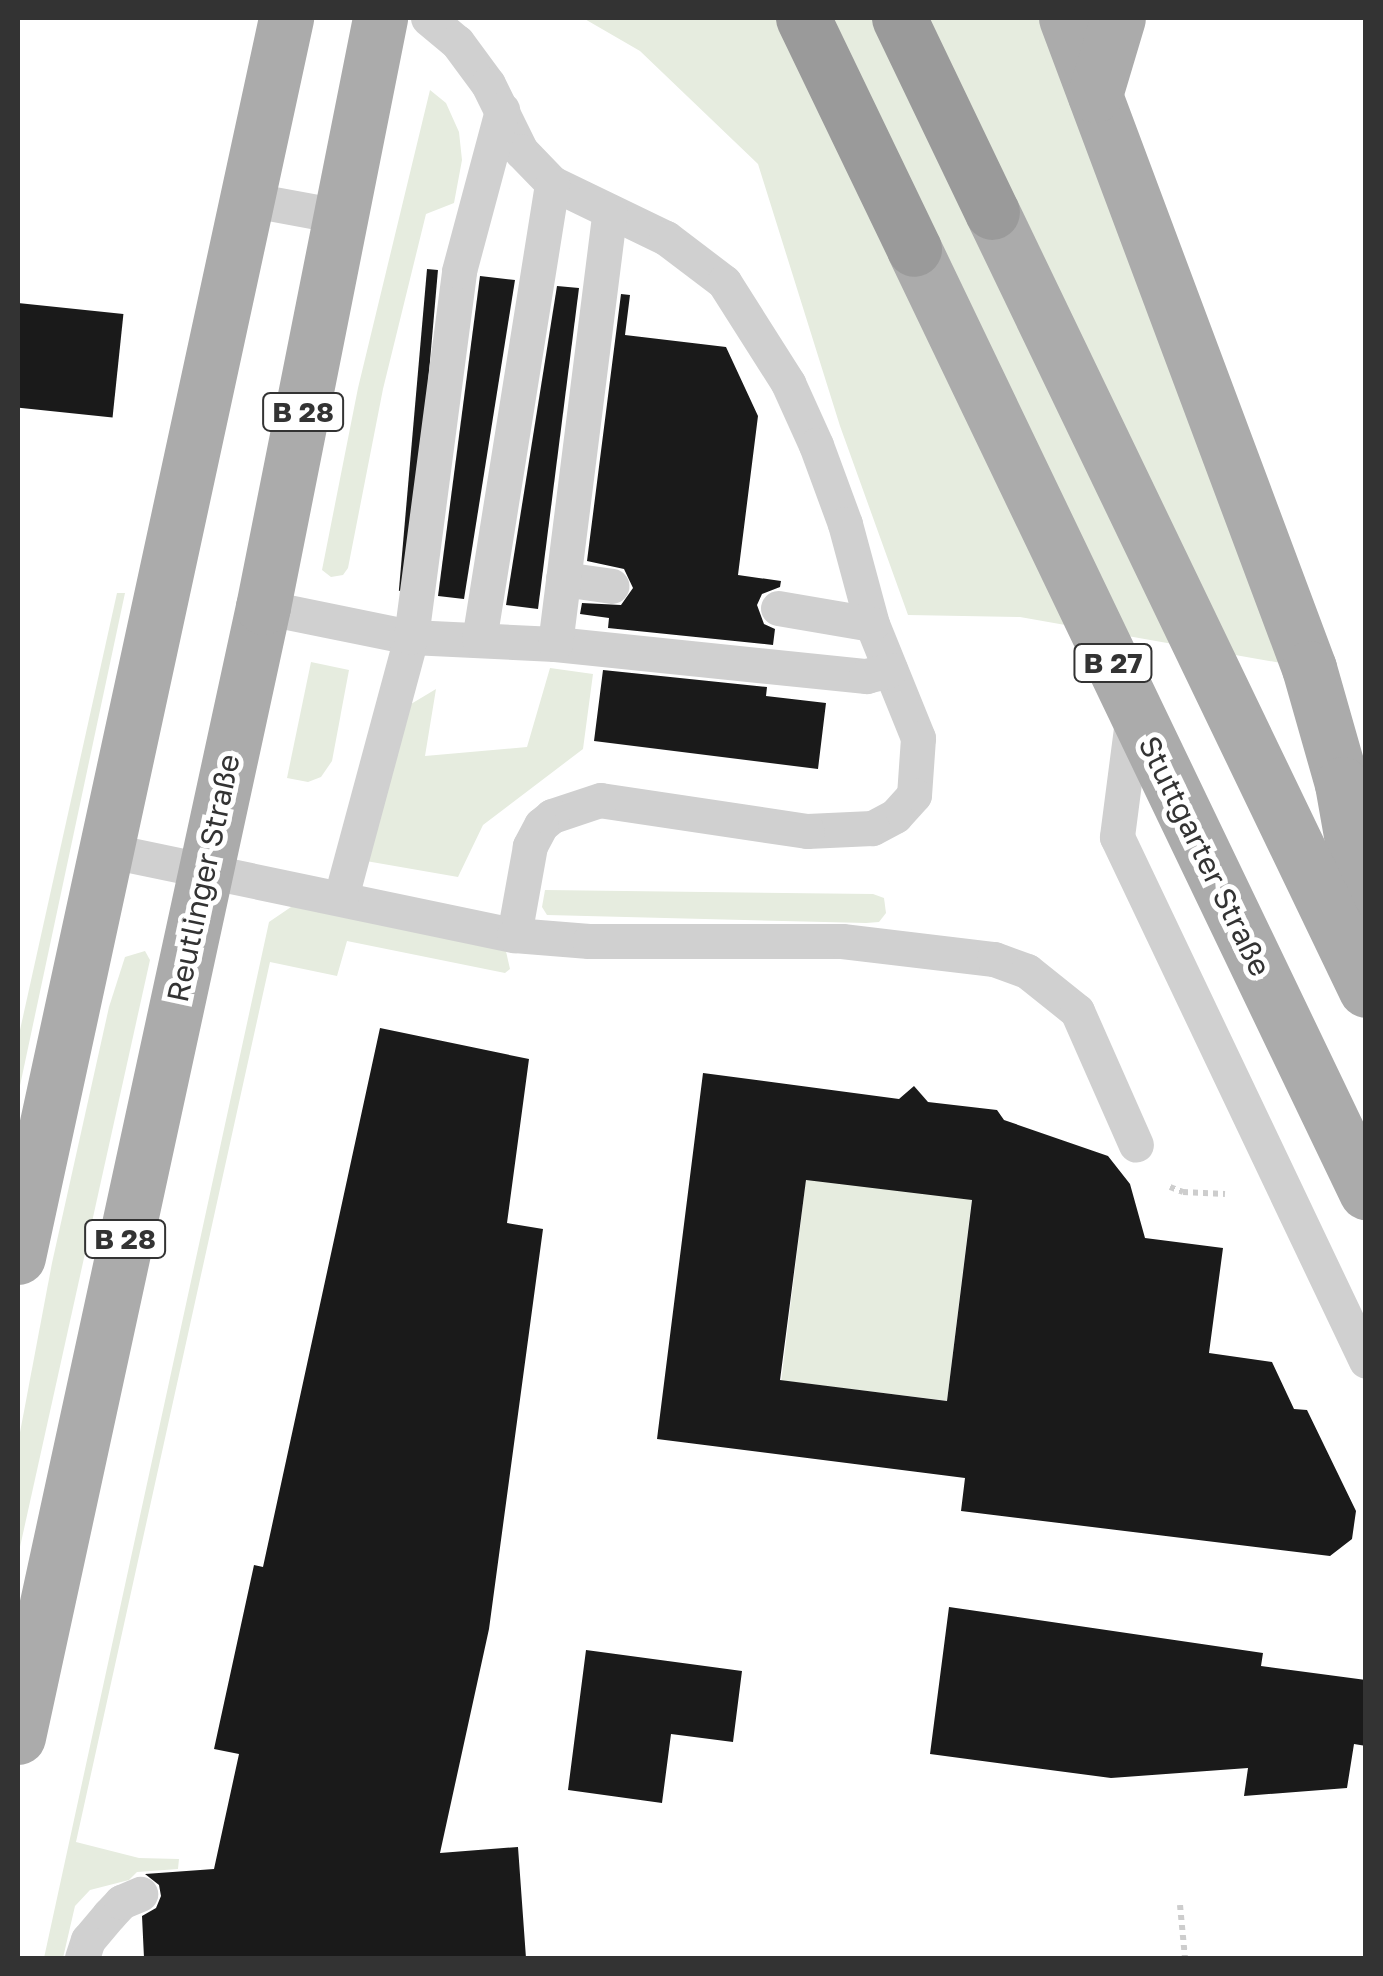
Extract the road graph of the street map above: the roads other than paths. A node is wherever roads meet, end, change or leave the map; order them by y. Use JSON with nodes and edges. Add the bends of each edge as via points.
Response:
{"nodes":[{"id":1,"x":286,"y":18,"type":"edge"},
{"id":2,"x":380,"y":18,"type":"edge"},
{"id":3,"x":428,"y":18,"type":"edge"},
{"id":4,"x":803,"y":18,"type":"edge"},
{"id":5,"x":898,"y":18,"type":"edge"},
{"id":6,"x":1066,"y":18,"type":"edge"},
{"id":7,"x":1118,"y":18,"type":"edge"},
{"id":8,"x":1095,"y":94,"type":"junction"},
{"id":9,"x":502,"y":110,"type":"junction"},
{"id":10,"x":552,"y":183,"type":"junction"},
{"id":11,"x":247,"y":199,"type":"junction"},
{"id":12,"x":610,"y":211,"type":"junction"},
{"id":13,"x":992,"y":212,"type":"joint"},
{"id":14,"x":344,"y":217,"type":"junction"},
{"id":15,"x":914,"y":250,"type":"joint"},
{"id":16,"x":563,"y":579,"type":"junction"},
{"id":17,"x":612,"y":586,"type":"dead end"},
{"id":18,"x":263,"y":607,"type":"junction"},
{"id":19,"x":778,"y":608,"type":"dead end"},
{"id":20,"x":872,"y":624,"type":"junction"},
{"id":21,"x":411,"y":637,"type":"junction"},
{"id":22,"x":479,"y":640,"type":"junction"},
{"id":23,"x":555,"y":644,"type":"junction"},
{"id":24,"x":890,"y":670,"type":"junction"},
{"id":25,"x":1134,"y":707,"type":"junction"},
{"id":26,"x":106,"y":850,"type":"junction"},
{"id":27,"x":205,"y":870,"type":"junction"},
{"id":28,"x":341,"y":898,"type":"junction"},
{"id":29,"x":1366,"y":920,"type":"edge"},
{"id":30,"x":514,"y":935,"type":"junction"},
{"id":31,"x":1366,"y":990,"type":"edge"},
{"id":32,"x":1136,"y":1145,"type":"road end"},
{"id":33,"x":1366,"y":1192,"type":"edge"},
{"id":34,"x":18,"y":1258,"type":"edge"},
{"id":35,"x":1366,"y":1360,"type":"edge"},
{"id":36,"x":32,"y":1606,"type":"edge"},
{"id":37,"x":18,"y":1737,"type":"edge"},
{"id":38,"x":140,"y":1894,"type":"dead end"},
{"id":39,"x":82,"y":1958,"type":"edge"}],
"edges":[{"from":1,"to":11,"type":"main road"},
{"from":2,"to":14,"type":"main road","name":"Reutlinger Straße","number":"B 28"},
{"from":3,"to":9,"type":"lane","via":[[458,42]]},
{"from":4,"to":15,"type":"highway","number":"B 27"},
{"from":5,"to":13,"type":"highway","number":"B 27"},
{"from":6,"to":8,"type":"main road"},
{"from":7,"to":8,"type":"main road"},
{"from":8,"to":29,"type":"main road","via":[[1309,668],[1342,784]]},
{"from":9,"to":10,"type":"lane","via":[[521,151]]},
{"from":9,"to":21,"type":"lane","via":[[458,271]]},
{"from":10,"to":12,"type":"lane"},
{"from":10,"to":22,"type":"lane"},
{"from":11,"to":14,"type":"lane"},
{"from":11,"to":26,"type":"main road"},
{"from":12,"to":16,"type":"lane"},
{"from":12,"to":20,"type":"lane","via":[[666,238],[724,282],[788,382],[845,524]]},
{"from":13,"to":31,"type":"main road","number":"B 27"},
{"from":14,"to":18,"type":"main road","name":"Reutlinger Straße","number":"B 28"},
{"from":15,"to":25,"type":"main road","name":"Stuttgarter Straße","number":"B 27"},
{"from":16,"to":17,"type":"lane"},
{"from":16,"to":23,"type":"lane"},
{"from":18,"to":21,"type":"lane"},
{"from":18,"to":27,"type":"main road","name":"Reutlinger Straße","number":"B 28"},
{"from":19,"to":20,"type":"lane"},
{"from":20,"to":24,"type":"lane"},
{"from":21,"to":22,"type":"lane"},
{"from":21,"to":28,"type":"lane"},
{"from":22,"to":23,"type":"lane"},
{"from":23,"to":24,"type":"lane","via":[[866,676]]},
{"from":24,"to":30,"type":"lane","via":[[918,738],[914,795],[895,816],[872,828],[806,831],[600,800],[576,807],[541,825],[530,846]]},
{"from":25,"to":33,"type":"main road","name":"Stuttgarter Straße","number":"B 27"},
{"from":25,"to":35,"type":"lane","via":[[1117,837]]},
{"from":26,"to":27,"type":"lane"},
{"from":26,"to":34,"type":"main road"},
{"from":27,"to":28,"type":"lane"},
{"from":27,"to":36,"type":"main road","name":"Reutlinger Straße","number":"B 28"},
{"from":28,"to":30,"type":"lane"},
{"from":30,"to":32,"type":"lane","via":[[842,941],[994,959],[1027,971],[1078,1011]]},
{"from":36,"to":37,"type":"main road","name":"Reutlinger Straße","number":"B 28"},
{"from":38,"to":39,"type":"lane","via":[[109,1914]]}]}
